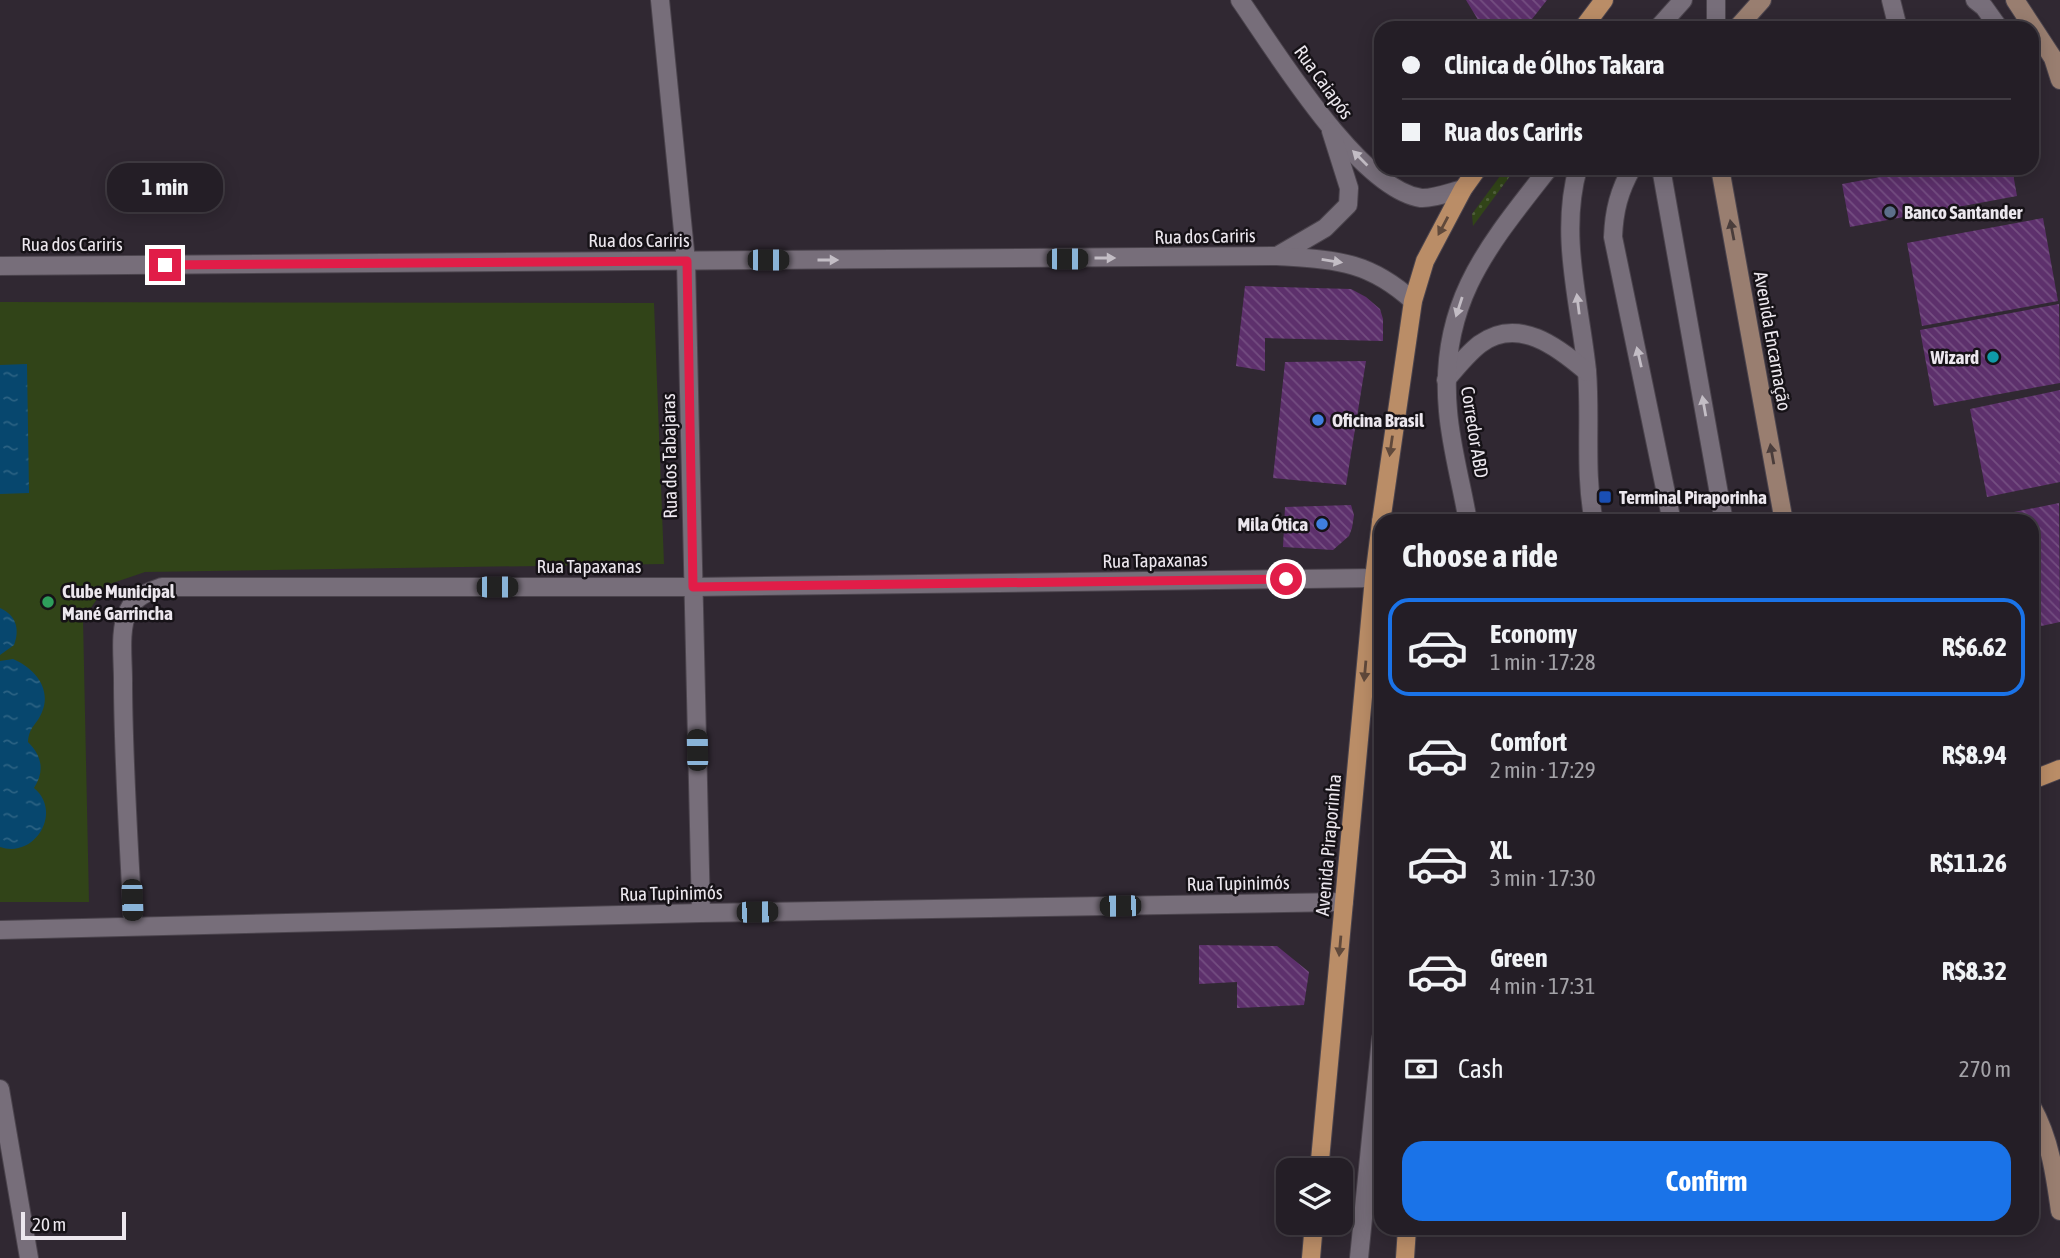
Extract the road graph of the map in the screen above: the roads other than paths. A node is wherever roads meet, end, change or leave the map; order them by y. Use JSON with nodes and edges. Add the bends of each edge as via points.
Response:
{"nodes":[{"id":1,"x":660,"y":0,"type":"edge"},
{"id":2,"x":1240,"y":0,"type":"edge"},
{"id":3,"x":1604,"y":0,"type":"edge"},
{"id":4,"x":1683,"y":0,"type":"edge"},
{"id":5,"x":1716,"y":0,"type":"edge"},
{"id":6,"x":1762,"y":0,"type":"edge"},
{"id":7,"x":1891,"y":0,"type":"edge"},
{"id":8,"x":1975,"y":0,"type":"edge"},
{"id":9,"x":2015,"y":0,"type":"edge"},
{"id":10,"x":1588,"y":21,"type":"edge"},
{"id":11,"x":1664,"y":21,"type":"edge"},
{"id":12,"x":1716,"y":21,"type":"edge"},
{"id":13,"x":1743,"y":21,"type":"edge"},
{"id":14,"x":1896,"y":21,"type":"edge"},
{"id":15,"x":1994,"y":21,"type":"edge"},
{"id":16,"x":2026,"y":21,"type":"edge"},
{"id":17,"x":2039,"y":46,"type":"edge"},
{"id":18,"x":2060,"y":80,"type":"edge"},
{"id":19,"x":1329,"y":128,"type":"junction"},
{"id":20,"x":1374,"y":173,"type":"edge"},
{"id":21,"x":1376,"y":175,"type":"edge"},
{"id":22,"x":1473,"y":175,"type":"edge"},
{"id":23,"x":1543,"y":175,"type":"edge"},
{"id":24,"x":1576,"y":175,"type":"edge"},
{"id":25,"x":1628,"y":175,"type":"edge"},
{"id":26,"x":1662,"y":175,"type":"edge"},
{"id":27,"x":1721,"y":175,"type":"edge"},
{"id":28,"x":1463,"y":188,"type":"junction"},
{"id":29,"x":1278,"y":257,"type":"junction"},
{"id":30,"x":687,"y":261,"type":"junction"},
{"id":31,"x":0,"y":266,"type":"edge"},
{"id":32,"x":1413,"y":300,"type":"junction"},
{"id":33,"x":1587,"y":372,"type":"junction"},
{"id":34,"x":1446,"y":380,"type":"junction"},
{"id":35,"x":1382,"y":514,"type":"edge"},
{"id":36,"x":1467,"y":514,"type":"edge"},
{"id":37,"x":1593,"y":514,"type":"edge"},
{"id":38,"x":1670,"y":514,"type":"edge"},
{"id":39,"x":1723,"y":514,"type":"edge"},
{"id":40,"x":1783,"y":514,"type":"edge"},
{"id":41,"x":1374,"y":586,"type":"edge"},
{"id":42,"x":693,"y":587,"type":"junction"},
{"id":43,"x":1374,"y":615,"type":"edge"},
{"id":44,"x":2060,"y":769,"type":"edge"},
{"id":45,"x":2039,"y":777,"type":"edge"},
{"id":46,"x":1344,"y":902,"type":"junction"},
{"id":47,"x":701,"y":913,"type":"junction"},
{"id":48,"x":133,"y":925,"type":"junction"},
{"id":49,"x":0,"y":930,"type":"edge"},
{"id":50,"x":0,"y":1089,"type":"edge"},
{"id":51,"x":1374,"y":1111,"type":"edge"},
{"id":52,"x":2039,"y":1122,"type":"edge"},
{"id":53,"x":1320,"y":1158,"type":"edge"},
{"id":54,"x":2060,"y":1211,"type":"edge"},
{"id":55,"x":1313,"y":1235,"type":"edge"},
{"id":56,"x":1407,"y":1235,"type":"edge"},
{"id":57,"x":29,"y":1258,"type":"edge"},
{"id":58,"x":1311,"y":1258,"type":"edge"},
{"id":59,"x":1359,"y":1258,"type":"edge"},
{"id":60,"x":1405,"y":1258,"type":"edge"}],
"edges":[{"from":1,"to":30,"type":"street","name":"Rua dos Tabajaras"},
{"from":2,"to":19,"type":"street","name":"Rua Caiapós"},
{"from":3,"to":10,"type":"main road"},
{"from":4,"to":11,"type":"street"},
{"from":5,"to":12,"type":"street"},
{"from":6,"to":13,"type":"street"},
{"from":7,"to":14,"type":"street"},
{"from":8,"to":15,"type":"street"},
{"from":9,"to":16,"type":"street"},
{"from":17,"to":18,"type":"street","via":[[2053,58]]},
{"from":20,"to":19,"type":"street","name":"Rua Caiapós","one_way":true},
{"from":19,"to":29,"type":"street","name":"Rua dos Cariris","via":[[1349,188],[1348,205],[1325,228]]},
{"from":28,"to":21,"type":"street","name":"Rua Caiapós","one_way":true,"via":[[1424,198],[1404,193]]},
{"from":22,"to":28,"type":"main road","name":"Avenida Piraporinha"},
{"from":23,"to":34,"type":"street","name":"Corredor ABD","one_way":true,"via":[[1492,240],[1474,271],[1450,340]]},
{"from":33,"to":24,"type":"street","one_way":true,"via":[[1570,241]]},
{"from":38,"to":25,"type":"street","one_way":true,"via":[[1613,237],[1614,213]]},
{"from":39,"to":26,"type":"street","one_way":true},
{"from":40,"to":27,"type":"street","name":"Avenida Encarnação","one_way":true},
{"from":28,"to":32,"type":"main road","name":"Avenida Piraporinha","one_way":true,"via":[[1425,261]]},
{"from":30,"to":29,"type":"street","name":"Rua dos Cariris","one_way":true},
{"from":29,"to":32,"type":"street","name":"Rua dos Cariris","one_way":true,"via":[[1334,260],[1366,270]]},
{"from":30,"to":31,"type":"street","name":"Rua dos Cariris"},
{"from":30,"to":42,"type":"street","name":"Rua dos Tabajaras"},
{"from":32,"to":35,"type":"main road","name":"Avenida Piraporinha","one_way":true},
{"from":33,"to":34,"type":"street","via":[[1540,339],[1509,333],[1480,344]]},
{"from":33,"to":37,"type":"street"},
{"from":34,"to":36,"type":"street","name":"Corredor ABD"},
{"from":41,"to":42,"type":"street","name":"Rua Tapaxanas"},
{"from":42,"to":47,"type":"street","name":"Rua dos Tabajaras"},
{"from":42,"to":48,"type":"street","name":"Rua Tapaxanas","via":[[162,587],[145,593],[128,611],[123,632]]},
{"from":43,"to":46,"type":"main road","name":"Avenida Piraporinha","one_way":true},
{"from":44,"to":45,"type":"main road"},
{"from":46,"to":47,"type":"street","name":"Rua Tupinimós"},
{"from":46,"to":53,"type":"main road","name":"Avenida Piraporinha","one_way":true},
{"from":47,"to":48,"type":"street","name":"Rua Tupinimós"},
{"from":48,"to":49,"type":"street","name":"Rua Tupinimós"},
{"from":50,"to":57,"type":"street"},
{"from":51,"to":59,"type":"street"},
{"from":52,"to":54,"type":"street","via":[[2055,1170]]},
{"from":55,"to":58,"type":"main road"},
{"from":56,"to":60,"type":"main road"}]}
